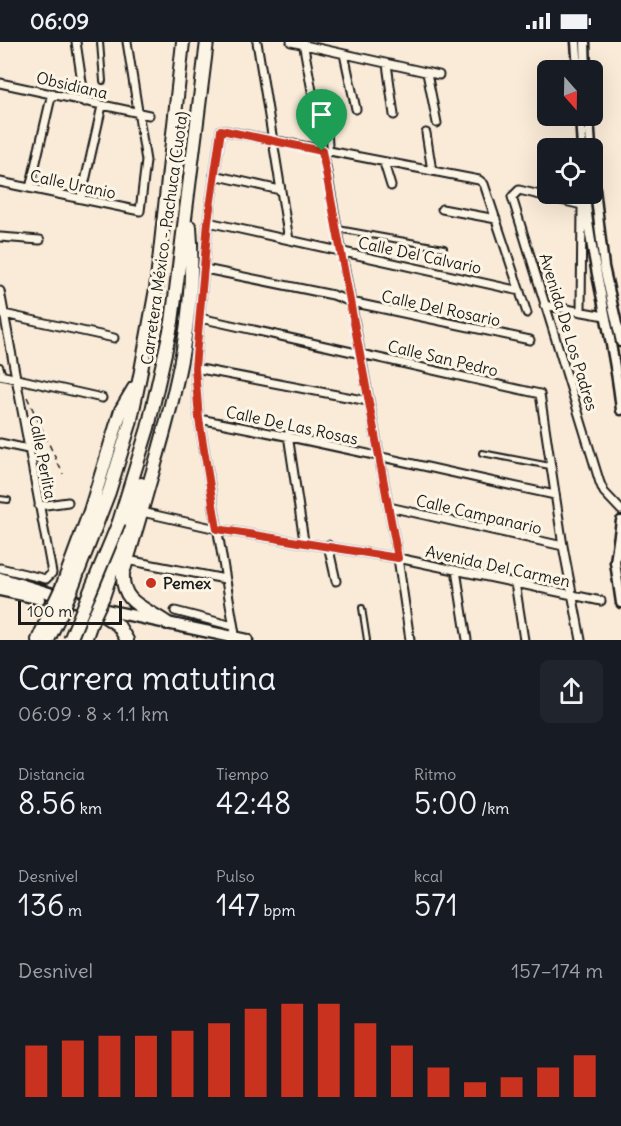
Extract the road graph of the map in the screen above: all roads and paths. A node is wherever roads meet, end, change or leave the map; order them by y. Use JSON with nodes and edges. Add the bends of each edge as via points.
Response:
{"nodes":[{"id":1,"x":76,"y":42,"type":"edge"},
{"id":2,"x":100,"y":42,"type":"edge"},
{"id":3,"x":127,"y":42,"type":"edge"},
{"id":4,"x":183,"y":42,"type":"edge"},
{"id":5,"x":207,"y":42,"type":"edge"},
{"id":6,"x":257,"y":42,"type":"edge"},
{"id":7,"x":291,"y":42,"type":"edge"},
{"id":8,"x":576,"y":42,"type":"edge"},
{"id":9,"x":585,"y":42,"type":"edge"},
{"id":10,"x":303,"y":44,"type":"edge"},
{"id":11,"x":344,"y":54,"type":"junction"},
{"id":12,"x":577,"y":60,"type":"edge"},
{"id":13,"x":586,"y":60,"type":"edge"},
{"id":14,"x":387,"y":64,"type":"junction"},
{"id":15,"x":427,"y":73,"type":"junction"},
{"id":16,"x":439,"y":75,"type":"dead end"},
{"id":17,"x":103,"y":81,"type":"dead end"},
{"id":18,"x":0,"y":83,"type":"edge"},
{"id":19,"x":52,"y":93,"type":"junction"},
{"id":20,"x":85,"y":102,"type":"junction"},
{"id":21,"x":102,"y":106,"type":"junction"},
{"id":22,"x":356,"y":109,"type":"dead end"},
{"id":23,"x":138,"y":112,"type":"junction"},
{"id":24,"x":149,"y":115,"type":"dead end"},
{"id":25,"x":394,"y":115,"type":"dead end"},
{"id":26,"x":328,"y":123,"type":"dead end"},
{"id":27,"x":437,"y":123,"type":"dead end"},
{"id":28,"x":426,"y":133,"type":"dead end"},
{"id":29,"x":271,"y":140,"type":"junction"},
{"id":30,"x":322,"y":151,"type":"junction"},
{"id":31,"x":330,"y":153,"type":"junction"},
{"id":32,"x":384,"y":163,"type":"junction"},
{"id":33,"x":432,"y":171,"type":"junction"},
{"id":34,"x":214,"y":175,"type":"junction"},
{"id":35,"x":0,"y":182,"type":"edge"},
{"id":36,"x":391,"y":186,"type":"dead end"},
{"id":37,"x":30,"y":188,"type":"junction"},
{"id":38,"x":280,"y":190,"type":"junction"},
{"id":39,"x":81,"y":199,"type":"junction"},
{"id":40,"x":597,"y":204,"type":"edge"},
{"id":41,"x":189,"y":205,"type":"junction"},
{"id":42,"x":584,"y":206,"type":"junction"},
{"id":43,"x":442,"y":209,"type":"dead end"},
{"id":44,"x":496,"y":219,"type":"junction"},
{"id":45,"x":208,"y":222,"type":"junction"},
{"id":46,"x":338,"y":229,"type":"junction"},
{"id":47,"x":0,"y":237,"type":"edge"},
{"id":48,"x":40,"y":240,"type":"dead end"},
{"id":49,"x":289,"y":240,"type":"junction"},
{"id":50,"x":444,"y":248,"type":"dead end"},
{"id":51,"x":343,"y":252,"type":"junction"},
{"id":52,"x":205,"y":270,"type":"junction"},
{"id":53,"x":0,"y":291,"type":"edge"},
{"id":54,"x":520,"y":291,"type":"junction"},
{"id":55,"x":351,"y":302,"type":"junction"},
{"id":56,"x":544,"y":305,"type":"junction"},
{"id":57,"x":581,"y":312,"type":"junction"},
{"id":58,"x":527,"y":313,"type":"dead end"},
{"id":59,"x":4,"y":314,"type":"junction"},
{"id":60,"x":605,"y":316,"type":"junction"},
{"id":61,"x":200,"y":318,"type":"junction"},
{"id":62,"x":114,"y":338,"type":"dead end"},
{"id":63,"x":530,"y":340,"type":"dead end"},
{"id":64,"x":621,"y":342,"type":"edge"},
{"id":65,"x":360,"y":353,"type":"junction"},
{"id":66,"x":0,"y":366,"type":"edge"},
{"id":67,"x":195,"y":368,"type":"junction"},
{"id":68,"x":2,"y":375,"type":"edge"},
{"id":69,"x":15,"y":380,"type":"junction"},
{"id":70,"x":102,"y":398,"type":"dead end"},
{"id":71,"x":368,"y":401,"type":"junction"},
{"id":72,"x":621,"y":410,"type":"edge"},
{"id":73,"x":170,"y":413,"type":"junction"},
{"id":74,"x":199,"y":419,"type":"junction"},
{"id":75,"x":288,"y":435,"type":"junction"},
{"id":76,"x":0,"y":443,"type":"edge"},
{"id":77,"x":28,"y":449,"type":"junction"},
{"id":78,"x":482,"y":453,"type":"dead end"},
{"id":79,"x":379,"y":458,"type":"junction"},
{"id":80,"x":551,"y":467,"type":"junction"},
{"id":81,"x":63,"y":474,"type":"dead end"},
{"id":82,"x":555,"y":495,"type":"junction"},
{"id":83,"x":0,"y":499,"type":"edge"},
{"id":84,"x":8,"y":500,"type":"dead end"},
{"id":85,"x":68,"y":502,"type":"dead end"},
{"id":86,"x":39,"y":506,"type":"junction"},
{"id":87,"x":389,"y":507,"type":"junction"},
{"id":88,"x":621,"y":510,"type":"edge"},
{"id":89,"x":142,"y":512,"type":"junction"},
{"id":90,"x":621,"y":521,"type":"edge"},
{"id":91,"x":217,"y":529,"type":"junction"},
{"id":92,"x":304,"y":541,"type":"junction"},
{"id":93,"x":328,"y":545,"type":"junction"},
{"id":94,"x":563,"y":546,"type":"junction"},
{"id":95,"x":398,"y":558,"type":"junction"},
{"id":96,"x":127,"y":560,"type":"junction"},
{"id":97,"x":0,"y":568,"type":"edge"},
{"id":98,"x":456,"y":570,"type":"junction"},
{"id":99,"x":0,"y":578,"type":"edge"},
{"id":100,"x":225,"y":579,"type":"junction"},
{"id":101,"x":336,"y":581,"type":"dead end"},
{"id":102,"x":515,"y":583,"type":"junction"},
{"id":103,"x":0,"y":585,"type":"edge"},
{"id":104,"x":0,"y":591,"type":"edge"},
{"id":105,"x":572,"y":596,"type":"junction"},
{"id":106,"x":39,"y":598,"type":"junction"},
{"id":107,"x":601,"y":601,"type":"dead end"},
{"id":108,"x":621,"y":603,"type":"edge"},
{"id":109,"x":362,"y":608,"type":"dead end"},
{"id":110,"x":58,"y":609,"type":"junction"},
{"id":111,"x":175,"y":611,"type":"dead end"},
{"id":112,"x":100,"y":613,"type":"junction"},
{"id":113,"x":167,"y":623,"type":"junction"},
{"id":114,"x":233,"y":626,"type":"junction"},
{"id":115,"x":236,"y":639,"type":"edge"},
{"id":116,"x":38,"y":640,"type":"edge"},
{"id":117,"x":48,"y":640,"type":"edge"},
{"id":118,"x":70,"y":640,"type":"edge"},
{"id":119,"x":85,"y":640,"type":"edge"},
{"id":120,"x":128,"y":640,"type":"edge"},
{"id":121,"x":217,"y":640,"type":"edge"},
{"id":122,"x":247,"y":640,"type":"edge"},
{"id":123,"x":367,"y":640,"type":"edge"},
{"id":124,"x":410,"y":640,"type":"edge"},
{"id":125,"x":467,"y":640,"type":"edge"},
{"id":126,"x":524,"y":640,"type":"edge"},
{"id":127,"x":581,"y":640,"type":"edge"}],
"edges":[{"from":1,"to":20,"type":"street"},
{"from":2,"to":17,"type":"lane"},
{"from":3,"to":23,"type":"street"},
{"from":4,"to":110,"type":"highway","name":"Carretera México - Pachuca (Cuota)","bridge":true,"via":[[156,289],[130,424],[109,492]]},
{"from":5,"to":41,"type":"highway","name":"Carretera México - Pachuca (Cuota)"},
{"from":6,"to":29,"type":"street"},
{"from":7,"to":10,"type":"street"},
{"from":8,"to":12,"type":"street"},
{"from":9,"to":13,"type":"street"},
{"from":10,"to":11,"type":"street"},
{"from":10,"to":30,"type":"street"},
{"from":11,"to":14,"type":"street"},
{"from":11,"to":22,"type":"street"},
{"from":14,"to":15,"type":"street"},
{"from":14,"to":25,"type":"street"},
{"from":15,"to":16,"type":"street"},
{"from":15,"to":27,"type":"street"},
{"from":18,"to":19,"type":"street","name":"Obsidiana"},
{"from":19,"to":20,"type":"street","name":"Obsidiana"},
{"from":19,"to":37,"type":"street"},
{"from":20,"to":21,"type":"street","name":"Obsidiana"},
{"from":21,"to":23,"type":"street","name":"Obsidiana"},
{"from":21,"to":39,"type":"street"},
{"from":23,"to":24,"type":"street","name":"Obsidiana"},
{"from":23,"to":39,"type":"street","name":"Calle Uranio","via":[[146,161],[140,212]]},
{"from":26,"to":31,"type":"lane"},
{"from":28,"to":33,"type":"street"},
{"from":29,"to":30,"type":"street"},
{"from":29,"to":34,"type":"street","via":[[221,130]]},
{"from":29,"to":38,"type":"street"},
{"from":30,"to":31,"type":"street"},
{"from":30,"to":46,"type":"street"},
{"from":31,"to":32,"type":"street"},
{"from":32,"to":33,"type":"street"},
{"from":32,"to":36,"type":"street"},
{"from":33,"to":44,"type":"street","via":[[479,180]]},
{"from":34,"to":38,"type":"street"},
{"from":34,"to":45,"type":"street"},
{"from":35,"to":37,"type":"street","name":"Calle Uranio"},
{"from":37,"to":39,"type":"street","name":"Calle Uranio"},
{"from":38,"to":49,"type":"street"},
{"from":40,"to":64,"type":"street","via":[[604,267]]},
{"from":41,"to":73,"type":"highway","via":[[193,277]]},
{"from":41,"to":118,"type":"highway","name":"Carretera México - Pachuca (Cuota)","bridge":true,"via":[[162,370],[146,437],[119,522]]},
{"from":42,"to":56,"type":"street","name":"Avenida De Los Padres","via":[[515,191],[512,196]]},
{"from":42,"to":57,"type":"street"},
{"from":42,"to":60,"type":"street","name":"Avenida De Los Padres"},
{"from":43,"to":44,"type":"street"},
{"from":44,"to":54,"type":"street"},
{"from":45,"to":49,"type":"street","name":"Calle Del Calvario"},
{"from":45,"to":52,"type":"street"},
{"from":46,"to":50,"type":"lane"},
{"from":46,"to":51,"type":"street"},
{"from":47,"to":48,"type":"street"},
{"from":49,"to":51,"type":"street","name":"Calle Del Calvario"},
{"from":51,"to":54,"type":"street","name":"Calle Del Calvario"},
{"from":51,"to":55,"type":"street"},
{"from":52,"to":55,"type":"street","name":"Calle Del Rosario"},
{"from":52,"to":61,"type":"street"},
{"from":53,"to":59,"type":"street","name":"Calle Perlita"},
{"from":54,"to":58,"type":"street"},
{"from":55,"to":63,"type":"street","name":"Calle Del Rosario"},
{"from":55,"to":65,"type":"street"},
{"from":56,"to":57,"type":"street"},
{"from":56,"to":88,"type":"street","name":"Avenida De Los Padres","via":[[600,483]]},
{"from":57,"to":60,"type":"street"},
{"from":59,"to":62,"type":"street"},
{"from":59,"to":69,"type":"street","name":"Calle Perlita"},
{"from":60,"to":72,"type":"street","name":"Avenida De Los Padres"},
{"from":61,"to":65,"type":"street","name":"Calle San Pedro"},
{"from":61,"to":67,"type":"street"},
{"from":65,"to":71,"type":"street"},
{"from":65,"to":80,"type":"street","name":"Calle San Pedro","via":[[540,394]]},
{"from":66,"to":68,"type":"lane"},
{"from":67,"to":71,"type":"street"},
{"from":67,"to":74,"type":"street"},
{"from":68,"to":69,"type":"street"},
{"from":69,"to":70,"type":"street"},
{"from":69,"to":77,"type":"street","name":"Calle Perlita"},
{"from":69,"to":81,"type":"path"},
{"from":71,"to":79,"type":"street"},
{"from":73,"to":89,"type":"highway"},
{"from":73,"to":119,"type":"highway","bridge":true,"via":[[158,435]]},
{"from":74,"to":75,"type":"street","name":"Calle De Las Rosas"},
{"from":74,"to":91,"type":"street"},
{"from":75,"to":79,"type":"street","name":"Calle De Las Rosas"},
{"from":75,"to":92,"type":"street"},
{"from":76,"to":77,"type":"street"},
{"from":77,"to":86,"type":"street","name":"Calle Perlita"},
{"from":78,"to":80,"type":"lane"},
{"from":79,"to":82,"type":"street","name":"Calle De Las Rosas"},
{"from":79,"to":87,"type":"street"},
{"from":80,"to":82,"type":"street"},
{"from":82,"to":94,"type":"street"},
{"from":83,"to":84,"type":"lane"},
{"from":85,"to":86,"type":"street"},
{"from":86,"to":97,"type":"street","name":"Calle Perlita","via":[[50,577]]},
{"from":87,"to":94,"type":"street","name":"Calle Campanario"},
{"from":87,"to":95,"type":"street"},
{"from":89,"to":91,"type":"street","name":"Avenida Del Carmen"},
{"from":89,"to":96,"type":"highway"},
{"from":90,"to":108,"type":"street","via":[[615,562]]},
{"from":91,"to":92,"type":"street","name":"Avenida Del Carmen"},
{"from":91,"to":100,"type":"street"},
{"from":92,"to":93,"type":"street","name":"Avenida Del Carmen"},
{"from":93,"to":95,"type":"street","name":"Avenida Del Carmen"},
{"from":93,"to":101,"type":"street"},
{"from":94,"to":105,"type":"street"},
{"from":95,"to":98,"type":"street","name":"Avenida Del Carmen"},
{"from":95,"to":124,"type":"street"},
{"from":96,"to":100,"type":"street"},
{"from":96,"to":113,"type":"highway","via":[[122,585],[126,596]]},
{"from":98,"to":102,"type":"street","name":"Avenida Del Carmen"},
{"from":98,"to":125,"type":"street"},
{"from":99,"to":113,"type":"main road","via":[[101,609]]},
{"from":100,"to":114,"type":"street"},
{"from":102,"to":105,"type":"street","name":"Avenida Del Carmen"},
{"from":102,"to":126,"type":"street"},
{"from":103,"to":106,"type":"main road","via":[[25,590]]},
{"from":104,"to":106,"type":"main road"},
{"from":105,"to":107,"type":"street","name":"Avenida Del Carmen"},
{"from":105,"to":127,"type":"street"},
{"from":106,"to":112,"type":"main road"},
{"from":109,"to":123,"type":"lane"},
{"from":110,"to":116,"type":"highway"},
{"from":110,"to":117,"type":"highway","name":"Carretera México - Pachuca (Cuota)"},
{"from":111,"to":114,"type":"street"},
{"from":112,"to":120,"type":"highway","via":[[118,625]]},
{"from":112,"to":121,"type":"main road"},
{"from":113,"to":115,"type":"main road"},
{"from":114,"to":115,"type":"street"},
{"from":115,"to":122,"type":"main road"}]}
